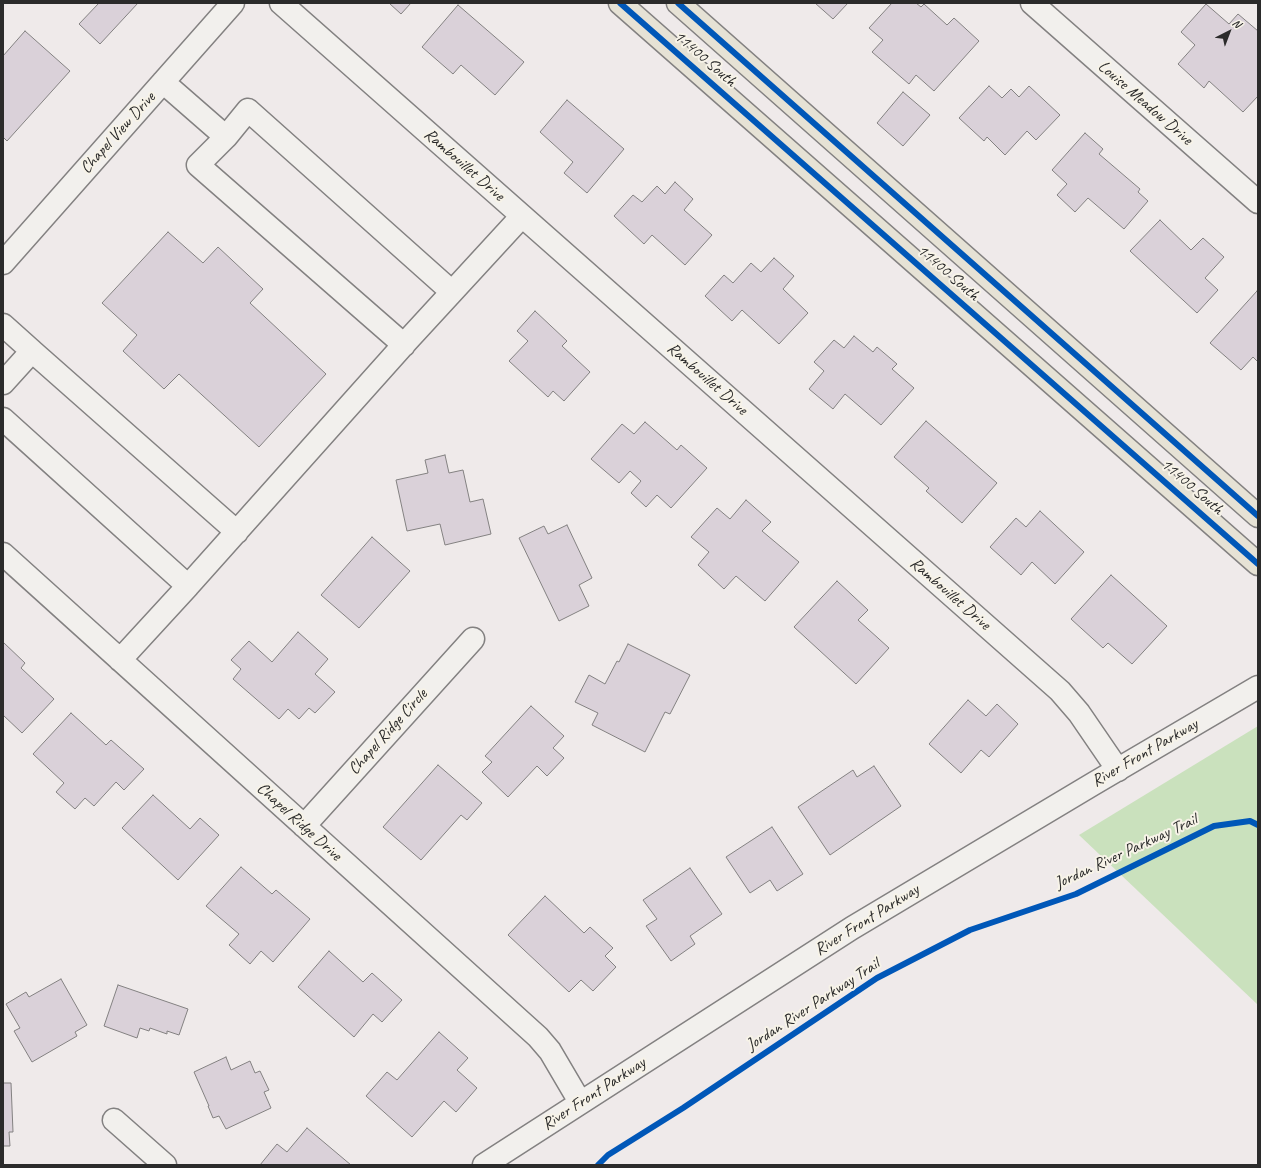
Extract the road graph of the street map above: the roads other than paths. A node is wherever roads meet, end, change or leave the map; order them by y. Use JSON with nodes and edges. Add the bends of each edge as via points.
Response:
{"nodes":[{"id":1,"x":233,"y":3,"type":"edge"},
{"id":2,"x":281,"y":3,"type":"edge"},
{"id":3,"x":620,"y":3,"type":"edge"},
{"id":4,"x":678,"y":3,"type":"edge"},
{"id":5,"x":1032,"y":3,"type":"edge"},
{"id":6,"x":163,"y":82,"type":"junction"},
{"id":7,"x":226,"y":137,"type":"junction"},
{"id":8,"x":1257,"y":199,"type":"edge"},
{"id":9,"x":522,"y":216,"type":"junction"},
{"id":10,"x":3,"y":263,"type":"edge"},
{"id":11,"x":452,"y":292,"type":"junction"},
{"id":12,"x":3,"y":325,"type":"edge"},
{"id":13,"x":404,"y":345,"type":"junction"},
{"id":14,"x":32,"y":351,"type":"junction"},
{"id":15,"x":3,"y":383,"type":"edge"},
{"id":16,"x":3,"y":420,"type":"edge"},
{"id":17,"x":1258,"y":516,"type":"edge"},
{"id":18,"x":237,"y":532,"type":"junction"},
{"id":19,"x":3,"y":554,"type":"edge"},
{"id":20,"x":1258,"y":564,"type":"edge"},
{"id":21,"x":188,"y":586,"type":"junction"},
{"id":22,"x":473,"y":639,"type":"dead end"},
{"id":23,"x":120,"y":660,"type":"junction"},
{"id":24,"x":1258,"y":687,"type":"edge"},
{"id":25,"x":1118,"y":770,"type":"junction"},
{"id":26,"x":304,"y":826,"type":"junction"},
{"id":27,"x":580,"y":1102,"type":"junction"},
{"id":28,"x":114,"y":1120,"type":"dead end"},
{"id":29,"x":165,"y":1165,"type":"edge"},
{"id":30,"x":484,"y":1165,"type":"edge"}],
"edges":[{"from":1,"to":6,"type":"street","name":"Chapel View Drive"},
{"from":2,"to":9,"type":"street","name":"Rambouillet Drive"},
{"from":3,"to":20,"type":"main road","name":"11400 South"},
{"from":4,"to":17,"type":"main road","name":"11400 South"},
{"from":5,"to":8,"type":"street","name":"Louise Meadow Drive"},
{"from":6,"to":7,"type":"street"},
{"from":6,"to":10,"type":"street","name":"Chapel View Drive"},
{"from":7,"to":11,"type":"street","via":[[248,110]]},
{"from":7,"to":13,"type":"street","via":[[198,166]]},
{"from":9,"to":11,"type":"street"},
{"from":9,"to":25,"type":"street","name":"Rambouillet Drive","via":[[1060,691],[1079,713]]},
{"from":11,"to":13,"type":"street"},
{"from":12,"to":14,"type":"street"},
{"from":13,"to":18,"type":"street"},
{"from":14,"to":15,"type":"street"},
{"from":14,"to":18,"type":"street"},
{"from":16,"to":21,"type":"street"},
{"from":18,"to":21,"type":"street"},
{"from":19,"to":23,"type":"street","name":"Chapel Ridge Drive"},
{"from":21,"to":23,"type":"street"},
{"from":22,"to":26,"type":"street","name":"Chapel Ridge Circle"},
{"from":23,"to":26,"type":"street","name":"Chapel Ridge Drive"},
{"from":24,"to":25,"type":"street","name":"River Front Parkway"},
{"from":25,"to":27,"type":"street","name":"River Front Parkway","via":[[852,928]]},
{"from":26,"to":27,"type":"street","name":"Chapel Ridge Drive","via":[[538,1037],[550,1051]]},
{"from":27,"to":30,"type":"street","name":"River Front Parkway"},
{"from":28,"to":29,"type":"street"}]}
